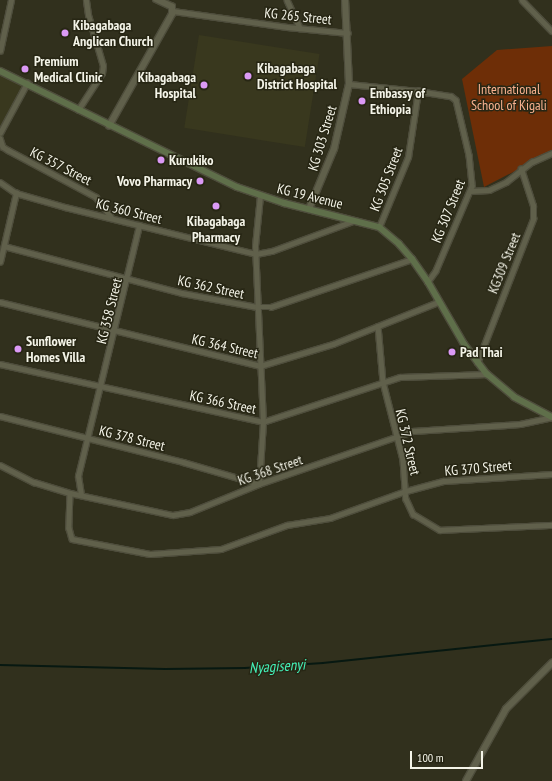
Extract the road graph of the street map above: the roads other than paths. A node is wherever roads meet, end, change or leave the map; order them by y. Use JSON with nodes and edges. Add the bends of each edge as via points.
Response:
{"nodes":[{"id":1,"x":10,"y":0,"type":"edge"},
{"id":2,"x":86,"y":0,"type":"edge"},
{"id":3,"x":157,"y":0,"type":"edge"},
{"id":4,"x":287,"y":0,"type":"edge"},
{"id":5,"x":345,"y":0,"type":"edge"},
{"id":6,"x":522,"y":0,"type":"edge"},
{"id":7,"x":174,"y":11,"type":"junction"},
{"id":8,"x":300,"y":28,"type":"junction"},
{"id":9,"x":552,"y":31,"type":"edge"},
{"id":10,"x":348,"y":33,"type":"junction"},
{"id":11,"x":0,"y":51,"type":"edge"},
{"id":12,"x":0,"y":71,"type":"edge"},
{"id":13,"x":27,"y":83,"type":"junction"},
{"id":14,"x":350,"y":84,"type":"junction"},
{"id":15,"x":418,"y":91,"type":"junction"},
{"id":16,"x":78,"y":110,"type":"junction"},
{"id":17,"x":109,"y":126,"type":"junction"},
{"id":18,"x":0,"y":133,"type":"edge"},
{"id":19,"x":0,"y":138,"type":"edge"},
{"id":20,"x":552,"y":153,"type":"edge"},
{"id":21,"x":521,"y":169,"type":"junction"},
{"id":22,"x":0,"y":182,"type":"edge"},
{"id":23,"x":470,"y":191,"type":"junction"},
{"id":24,"x":16,"y":193,"type":"junction"},
{"id":25,"x":260,"y":196,"type":"junction"},
{"id":26,"x":309,"y":209,"type":"junction"},
{"id":27,"x":111,"y":217,"type":"junction"},
{"id":28,"x":356,"y":220,"type":"junction"},
{"id":29,"x":139,"y":225,"type":"junction"},
{"id":30,"x":379,"y":227,"type":"junction"},
{"id":31,"x":4,"y":246,"type":"junction"},
{"id":32,"x":256,"y":254,"type":"junction"},
{"id":33,"x":412,"y":259,"type":"junction"},
{"id":34,"x":0,"y":262,"type":"edge"},
{"id":35,"x":128,"y":279,"type":"junction"},
{"id":36,"x":428,"y":282,"type":"junction"},
{"id":37,"x":0,"y":302,"type":"edge"},
{"id":38,"x":438,"y":302,"type":"junction"},
{"id":39,"x":257,"y":307,"type":"junction"},
{"id":40,"x":378,"y":326,"type":"junction"},
{"id":41,"x":115,"y":330,"type":"junction"},
{"id":42,"x":477,"y":363,"type":"junction"},
{"id":43,"x":0,"y":364,"type":"edge"},
{"id":44,"x":260,"y":366,"type":"junction"},
{"id":45,"x":487,"y":374,"type":"junction"},
{"id":46,"x":383,"y":382,"type":"junction"},
{"id":47,"x":100,"y":388,"type":"junction"},
{"id":48,"x":0,"y":416,"type":"edge"},
{"id":49,"x":552,"y":417,"type":"edge"},
{"id":50,"x":263,"y":422,"type":"junction"},
{"id":51,"x":395,"y":436,"type":"junction"},
{"id":52,"x":88,"y":439,"type":"junction"},
{"id":53,"x":0,"y":465,"type":"edge"},
{"id":54,"x":552,"y":474,"type":"edge"},
{"id":55,"x":259,"y":484,"type":"junction"},
{"id":56,"x":406,"y":491,"type":"junction"},
{"id":57,"x":70,"y":493,"type":"junction"},
{"id":58,"x":82,"y":495,"type":"junction"},
{"id":59,"x":552,"y":525,"type":"edge"},
{"id":60,"x":552,"y":663,"type":"edge"},
{"id":61,"x":466,"y":781,"type":"edge"}],
"edges":[{"from":1,"to":11,"type":"street"},
{"from":2,"to":16,"type":"street","via":[[103,66],[102,74]]},
{"from":3,"to":7,"type":"street","via":[[172,7]]},
{"from":4,"to":8,"type":"street"},
{"from":5,"to":10,"type":"street","name":"KG 303 Street"},
{"from":6,"to":9,"type":"street"},
{"from":7,"to":8,"type":"street","name":"KG 265 Street"},
{"from":7,"to":17,"type":"street"},
{"from":8,"to":10,"type":"street","name":"KG 265 Street"},
{"from":10,"to":14,"type":"street","name":"KG 303 Street"},
{"from":12,"to":13,"type":"main road","name":"KG 19 Avenue"},
{"from":13,"to":16,"type":"main road","name":"KG 19 Avenue"},
{"from":13,"to":18,"type":"street"},
{"from":14,"to":15,"type":"street"},
{"from":14,"to":26,"type":"street","name":"KG 303 Street","via":[[334,150]]},
{"from":15,"to":23,"type":"street","name":"KG 307 Street","via":[[451,96],[456,100],[472,174]]},
{"from":15,"to":30,"type":"street","name":"KG 305 Street","via":[[408,157]]},
{"from":16,"to":17,"type":"main road","name":"KG 19 Avenue"},
{"from":17,"to":25,"type":"main road","name":"KG 19 Avenue"},
{"from":19,"to":27,"type":"street","name":"KG 357 Street","via":[[3,147],[96,197]]},
{"from":20,"to":21,"type":"street"},
{"from":21,"to":23,"type":"street","via":[[506,182],[489,190]]},
{"from":21,"to":42,"type":"street","name":"KG309 Street","via":[[533,206],[533,219]]},
{"from":22,"to":24,"type":"street","name":"KG 360 Street"},
{"from":23,"to":36,"type":"street","name":"KG 307 Street","via":[[436,271]]},
{"from":24,"to":27,"type":"street","name":"KG 360 Street"},
{"from":24,"to":31,"type":"street"},
{"from":25,"to":26,"type":"main road","name":"KG 19 Avenue"},
{"from":25,"to":32,"type":"street"},
{"from":26,"to":28,"type":"main road","name":"KG 19 Avenue"},
{"from":27,"to":29,"type":"street","name":"KG 360 Street"},
{"from":28,"to":30,"type":"main road","name":"KG 19 Avenue"},
{"from":28,"to":32,"type":"street","name":"KG 360 Street","via":[[272,251]]},
{"from":29,"to":32,"type":"street","name":"KG 360 Street"},
{"from":29,"to":35,"type":"street","name":"KG 358 Street"},
{"from":30,"to":33,"type":"main road","name":"KG 19 Avenue"},
{"from":31,"to":34,"type":"street"},
{"from":31,"to":35,"type":"street","name":"KG 362 Street"},
{"from":32,"to":39,"type":"street"},
{"from":33,"to":36,"type":"main road","name":"KG 19 Avenue"},
{"from":33,"to":39,"type":"street","name":"KG 362 Street","via":[[271,307]]},
{"from":35,"to":39,"type":"street","name":"KG 362 Street","via":[[222,302]]},
{"from":35,"to":41,"type":"street","name":"KG 358 Street"},
{"from":36,"to":38,"type":"main road","name":"KG 19 Avenue"},
{"from":37,"to":41,"type":"street","name":"KG 364 Street"},
{"from":38,"to":40,"type":"street","name":"KG 364 Street"},
{"from":38,"to":42,"type":"main road","name":"KG 19 Avenue"},
{"from":39,"to":44,"type":"street"},
{"from":40,"to":44,"type":"street","name":"KG 364 Street","via":[[292,358]]},
{"from":40,"to":46,"type":"street","name":"KG 372 Street"},
{"from":41,"to":44,"type":"street","name":"KG 364 Street"},
{"from":41,"to":47,"type":"street","name":"KG 358 Street"},
{"from":42,"to":45,"type":"main road","name":"KG 19 Avenue"},
{"from":43,"to":47,"type":"street","name":"KG 366 Street"},
{"from":44,"to":50,"type":"street"},
{"from":45,"to":46,"type":"street","name":"KG 366 Street","via":[[400,377]]},
{"from":45,"to":49,"type":"main road","name":"KG 19 Avenue","via":[[514,397]]},
{"from":46,"to":50,"type":"street","name":"KG 366 Street","via":[[318,406]]},
{"from":46,"to":51,"type":"street","name":"KG 372 Street"},
{"from":47,"to":50,"type":"street","name":"KG 366 Street"},
{"from":47,"to":52,"type":"street","name":"KG 358 Street"},
{"from":48,"to":52,"type":"street","name":"KG 378 Street"},
{"from":49,"to":51,"type":"street","name":"KG 368 Street","via":[[520,424],[426,430]]},
{"from":50,"to":55,"type":"street"},
{"from":51,"to":55,"type":"street","name":"KG 368 Street"},
{"from":51,"to":56,"type":"street","name":"KG 372 Street","via":[[403,460]]},
{"from":52,"to":55,"type":"street","name":"KG 378 Street"},
{"from":52,"to":58,"type":"street","name":"KG 358 Street","via":[[78,476]]},
{"from":53,"to":57,"type":"street","name":"KG 368 Street","via":[[34,482]]},
{"from":54,"to":56,"type":"street","name":"KG 370 Street","via":[[452,479]]},
{"from":55,"to":58,"type":"street","name":"KG 368 Street","via":[[190,512],[173,515]]},
{"from":56,"to":57,"type":"street","name":"KG 370 Street","via":[[347,513],[287,525],[221,549],[150,554],[72,539],[69,528]]},
{"from":56,"to":59,"type":"street","name":"KG 372 Street","via":[[408,507],[413,514],[440,530]]},
{"from":57,"to":58,"type":"street","name":"KG 368 Street"},
{"from":60,"to":61,"type":"street","via":[[506,709]]}]}
